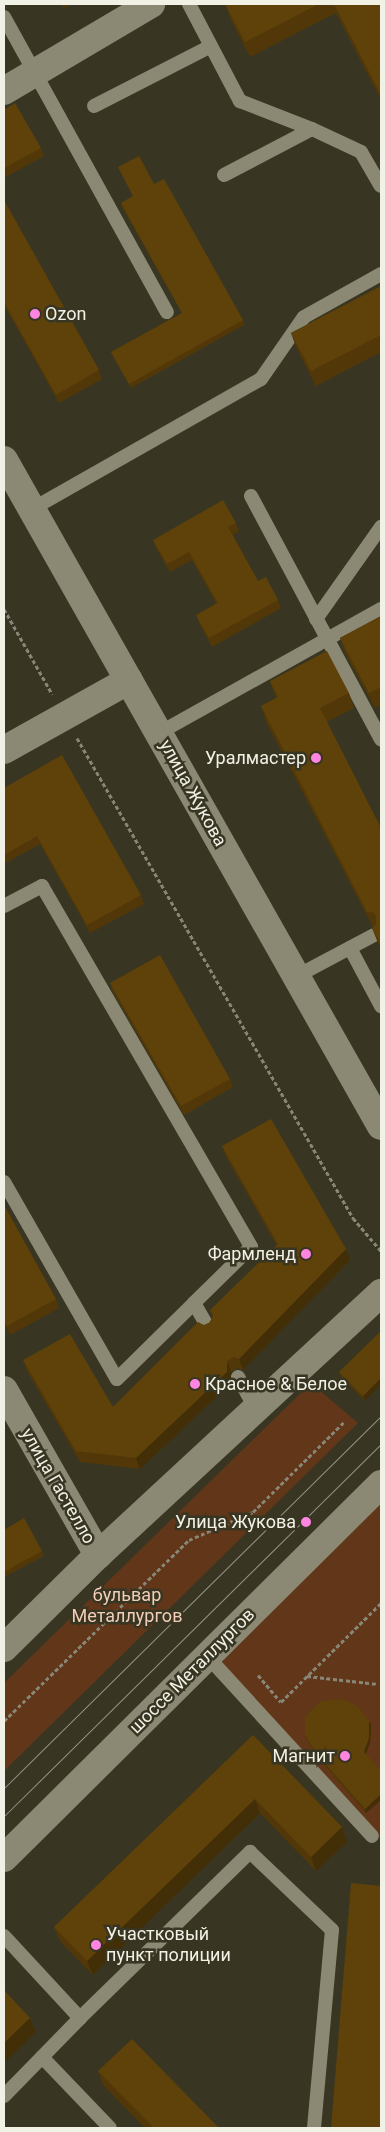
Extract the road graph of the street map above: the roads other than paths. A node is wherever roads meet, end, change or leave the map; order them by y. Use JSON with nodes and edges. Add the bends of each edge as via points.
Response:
{"nodes":[{"id":1,"x":151,"y":4,"type":"edge"},
{"id":2,"x":189,"y":4,"type":"edge"},
{"id":3,"x":4,"y":17,"type":"edge"},
{"id":4,"x":211,"y":46,"type":"junction"},
{"id":5,"x":36,"y":72,"type":"junction"},
{"id":6,"x":4,"y":91,"type":"edge"},
{"id":7,"x":94,"y":106,"type":"dead end"},
{"id":8,"x":312,"y":129,"type":"junction"},
{"id":9,"x":224,"y":175,"type":"dead end"},
{"id":10,"x":381,"y":186,"type":"edge"},
{"id":11,"x":381,"y":274,"type":"edge"},
{"id":12,"x":167,"y":312,"type":"dead end"},
{"id":13,"x":4,"y":460,"type":"edge"},
{"id":14,"x":251,"y":496,"type":"dead end"},
{"id":15,"x":32,"y":508,"type":"junction"},
{"id":16,"x":381,"y":527,"type":"edge"},
{"id":17,"x":381,"y":609,"type":"edge"},
{"id":18,"x":316,"y":619,"type":"junction"},
{"id":19,"x":326,"y":639,"type":"junction"},
{"id":20,"x":129,"y":680,"type":"junction"},
{"id":21,"x":159,"y":733,"type":"junction"},
{"id":22,"x":381,"y":739,"type":"edge"},
{"id":23,"x":4,"y":750,"type":"edge"},
{"id":24,"x":4,"y":906,"type":"edge"},
{"id":25,"x":374,"y":935,"type":"edge"},
{"id":26,"x":350,"y":948,"type":"junction"},
{"id":27,"x":297,"y":976,"type":"junction"},
{"id":28,"x":381,"y":1006,"type":"edge"},
{"id":29,"x":381,"y":1126,"type":"edge"},
{"id":30,"x":4,"y":1182,"type":"edge"},
{"id":31,"x":381,"y":1293,"type":"edge"},
{"id":32,"x":194,"y":1302,"type":"junction"},
{"id":33,"x":208,"y":1327,"type":"edge"},
{"id":34,"x":238,"y":1377,"type":"dead end"},
{"id":35,"x":4,"y":1390,"type":"edge"},
{"id":36,"x":256,"y":1409,"type":"junction"},
{"id":37,"x":381,"y":1484,"type":"edge"},
{"id":38,"x":98,"y":1555,"type":"junction"},
{"id":39,"x":4,"y":1648,"type":"edge"},
{"id":40,"x":207,"y":1656,"type":"junction"},
{"id":41,"x":372,"y":1836,"type":"dead end"},
{"id":42,"x":4,"y":1858,"type":"edge"},
{"id":43,"x":4,"y":1936,"type":"edge"},
{"id":44,"x":80,"y":2018,"type":"junction"},
{"id":45,"x":42,"y":2057,"type":"junction"},
{"id":46,"x":4,"y":2096,"type":"edge"},
{"id":47,"x":110,"y":2128,"type":"edge"},
{"id":48,"x":314,"y":2128,"type":"edge"}],
"edges":[{"from":1,"to":5,"type":"main road"},
{"from":2,"to":4,"type":"lane"},
{"from":3,"to":5,"type":"lane"},
{"from":4,"to":7,"type":"lane"},
{"from":4,"to":8,"type":"lane","via":[[240,101]]},
{"from":5,"to":6,"type":"main road"},
{"from":5,"to":12,"type":"lane"},
{"from":8,"to":9,"type":"lane"},
{"from":8,"to":10,"type":"lane","via":[[361,152]]},
{"from":11,"to":15,"type":"lane","via":[[304,317],[261,379]]},
{"from":13,"to":15,"type":"main road","name":"улица Жукова"},
{"from":14,"to":18,"type":"lane"},
{"from":15,"to":20,"type":"main road","name":"улица Жукова"},
{"from":16,"to":18,"type":"lane"},
{"from":17,"to":19,"type":"lane"},
{"from":18,"to":19,"type":"lane"},
{"from":19,"to":21,"type":"lane"},
{"from":19,"to":22,"type":"lane"},
{"from":20,"to":21,"type":"main road","name":"улица Жукова"},
{"from":20,"to":23,"type":"main road"},
{"from":21,"to":27,"type":"main road","name":"улица Жукова"},
{"from":24,"to":32,"type":"lane","via":[[42,886],[251,1247]]},
{"from":25,"to":26,"type":"lane"},
{"from":26,"to":27,"type":"lane"},
{"from":26,"to":28,"type":"lane"},
{"from":27,"to":29,"type":"main road","name":"улица Жукова"},
{"from":30,"to":32,"type":"lane","via":[[117,1378]]},
{"from":31,"to":36,"type":"main road"},
{"from":32,"to":33,"type":"lane"},
{"from":34,"to":36,"type":"lane"},
{"from":35,"to":38,"type":"main road","name":"улица Гастелло"},
{"from":36,"to":38,"type":"main road"},
{"from":37,"to":40,"type":"main road","name":"шоссе Металлургов"},
{"from":38,"to":39,"type":"main road"},
{"from":40,"to":41,"type":"lane"},
{"from":40,"to":42,"type":"main road","name":"шоссе Металлургов"},
{"from":43,"to":44,"type":"lane"},
{"from":44,"to":45,"type":"lane"},
{"from":44,"to":48,"type":"lane","via":[[250,1852],[332,1930]]},
{"from":45,"to":46,"type":"lane"},
{"from":45,"to":47,"type":"lane"}]}
